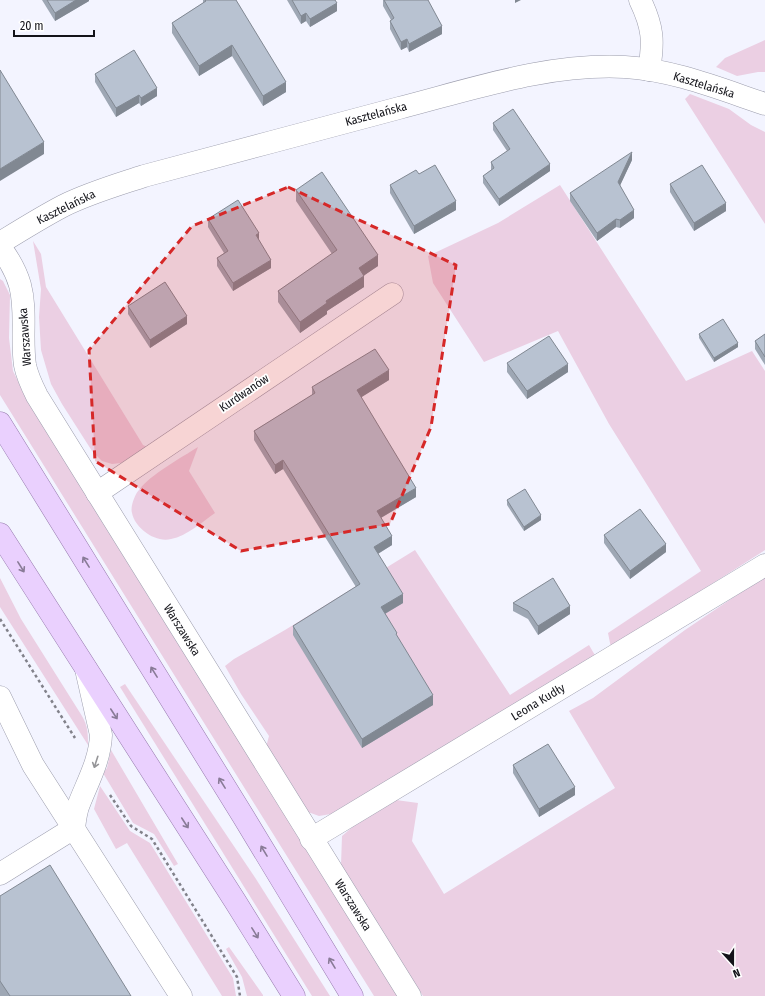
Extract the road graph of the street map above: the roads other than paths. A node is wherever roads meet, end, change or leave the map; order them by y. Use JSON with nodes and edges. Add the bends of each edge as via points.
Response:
{"nodes":[{"id":1,"x":640,"y":0,"type":"edge"},
{"id":2,"x":649,"y":70,"type":"junction"},
{"id":3,"x":765,"y":104,"type":"edge"},
{"id":4,"x":0,"y":243,"type":"edge"},
{"id":5,"x":0,"y":247,"type":"edge"},
{"id":6,"x":392,"y":294,"type":"dead end"},
{"id":7,"x":0,"y":423,"type":"edge"},
{"id":8,"x":0,"y":441,"type":"edge"},
{"id":9,"x":42,"y":491,"type":"junction"},
{"id":10,"x":97,"y":493,"type":"junction"},
{"id":11,"x":0,"y":534,"type":"edge"},
{"id":12,"x":765,"y":565,"type":"edge"},
{"id":13,"x":86,"y":669,"type":"junction"},
{"id":14,"x":0,"y":696,"type":"edge"},
{"id":15,"x":74,"y":828,"type":"junction"},
{"id":16,"x":311,"y":839,"type":"junction"},
{"id":17,"x":0,"y":874,"type":"edge"},
{"id":18,"x":181,"y":996,"type":"edge"},
{"id":19,"x":294,"y":996,"type":"edge"},
{"id":20,"x":352,"y":996,"type":"edge"},
{"id":21,"x":410,"y":996,"type":"edge"}],
"edges":[{"from":1,"to":2,"type":"street","via":[[651,28],[653,46]]},
{"from":2,"to":3,"type":"street","name":"Kasztelańska","via":[[678,76]]},
{"from":2,"to":4,"type":"street","name":"Kasztelańska","via":[[627,67],[574,68],[526,76],[200,160],[86,196],[36,221]]},
{"from":5,"to":10,"type":"street","name":"Warszawska","via":[[13,267],[20,287],[25,365],[32,387]]},
{"from":6,"to":10,"type":"street","name":"Kurdwanów"},
{"from":7,"to":9,"type":"main road"},
{"from":8,"to":9,"type":"street"},
{"from":20,"to":9,"type":"main road","one_way":true},
{"from":10,"to":16,"type":"street","name":"Warszawska"},
{"from":11,"to":13,"type":"main road","one_way":true},
{"from":12,"to":16,"type":"street","name":"Leona Kudły"},
{"from":13,"to":15,"type":"street","one_way":true,"via":[[101,735],[94,768],[78,806]]},
{"from":13,"to":19,"type":"main road","one_way":true},
{"from":14,"to":15,"type":"street","via":[[33,765]]},
{"from":15,"to":17,"type":"street"},
{"from":15,"to":18,"type":"street"},
{"from":16,"to":21,"type":"street","name":"Warszawska"}]}
